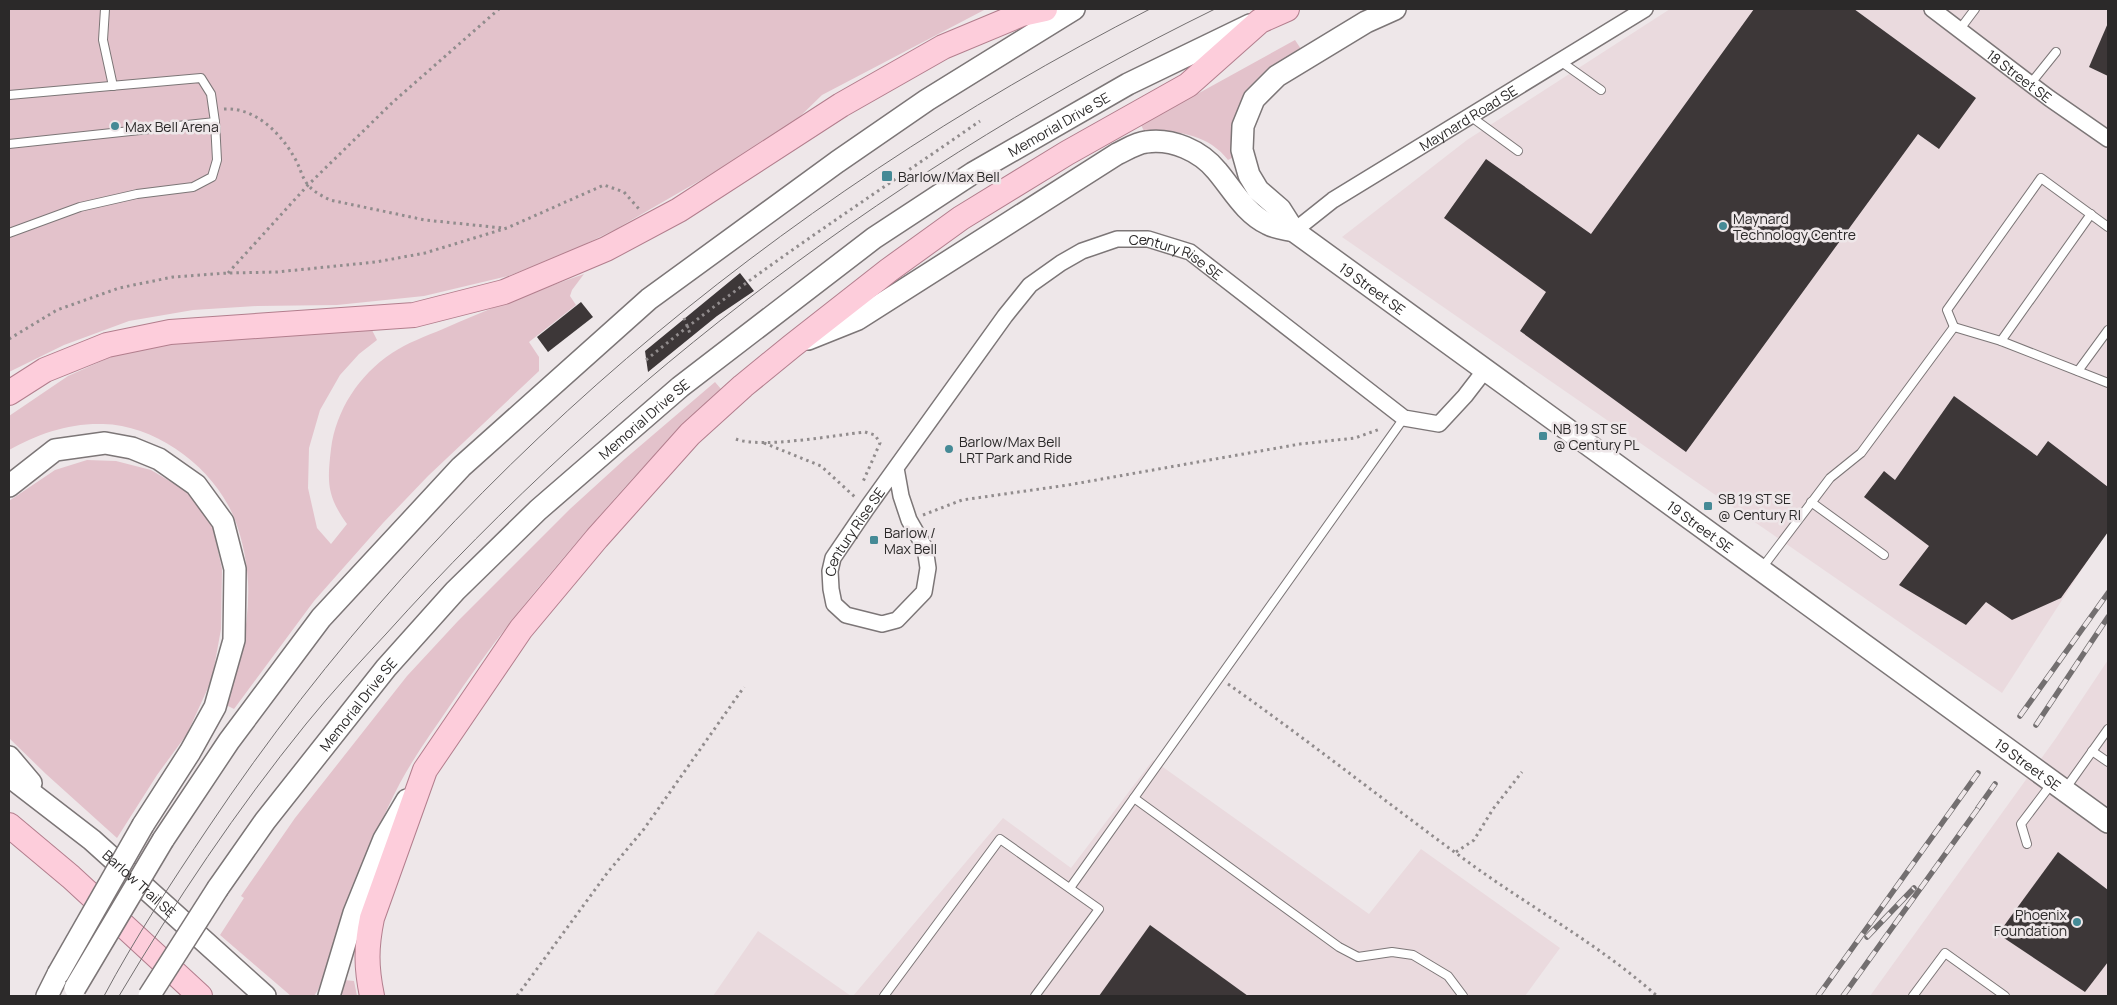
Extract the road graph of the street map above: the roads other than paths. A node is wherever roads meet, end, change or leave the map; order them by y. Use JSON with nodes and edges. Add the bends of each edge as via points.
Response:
{"nodes":[{"id":1,"x":105,"y":9,"type":"edge"},
{"id":2,"x":1045,"y":9,"type":"edge"},
{"id":3,"x":1074,"y":9,"type":"edge"},
{"id":4,"x":1286,"y":9,"type":"edge"},
{"id":5,"x":1395,"y":9,"type":"edge"},
{"id":6,"x":1645,"y":9,"type":"edge"},
{"id":7,"x":1932,"y":9,"type":"edge"},
{"id":8,"x":1975,"y":9,"type":"edge"},
{"id":9,"x":1260,"y":21,"type":"junction"},
{"id":10,"x":1960,"y":29,"type":"junction"},
{"id":11,"x":2056,"y":52,"type":"dead end"},
{"id":12,"x":1560,"y":61,"type":"junction"},
{"id":13,"x":2031,"y":82,"type":"junction"},
{"id":14,"x":112,"y":86,"type":"junction"},
{"id":15,"x":1601,"y":90,"type":"dead end"},
{"id":16,"x":9,"y":96,"type":"edge"},
{"id":17,"x":1470,"y":116,"type":"junction"},
{"id":18,"x":215,"y":122,"type":"junction"},
{"id":19,"x":2108,"y":139,"type":"edge"},
{"id":20,"x":9,"y":144,"type":"edge"},
{"id":21,"x":1518,"y":151,"type":"dead end"},
{"id":22,"x":2091,"y":214,"type":"junction"},
{"id":23,"x":2108,"y":227,"type":"edge"},
{"id":24,"x":1294,"y":231,"type":"junction"},
{"id":25,"x":9,"y":233,"type":"edge"},
{"id":26,"x":1954,"y":327,"type":"junction"},
{"id":27,"x":2108,"y":330,"type":"edge"},
{"id":28,"x":2001,"y":341,"type":"junction"},
{"id":29,"x":792,"y":346,"type":"junction"},
{"id":30,"x":1485,"y":370,"type":"junction"},
{"id":31,"x":2078,"y":371,"type":"junction"},
{"id":32,"x":2108,"y":383,"type":"edge"},
{"id":33,"x":9,"y":393,"type":"edge"},
{"id":34,"x":1404,"y":418,"type":"junction"},
{"id":35,"x":55,"y":450,"type":"junction"},
{"id":36,"x":9,"y":466,"type":"edge"},
{"id":37,"x":896,"y":468,"type":"junction"},
{"id":38,"x":9,"y":486,"type":"edge"},
{"id":39,"x":1811,"y":502,"type":"junction"},
{"id":40,"x":1884,"y":556,"type":"dead end"},
{"id":41,"x":1760,"y":569,"type":"junction"},
{"id":42,"x":2108,"y":729,"type":"edge"},
{"id":43,"x":2092,"y":751,"type":"junction"},
{"id":44,"x":9,"y":758,"type":"edge"},
{"id":45,"x":2108,"y":762,"type":"edge"},
{"id":46,"x":425,"y":770,"type":"junction"},
{"id":47,"x":9,"y":776,"type":"edge"},
{"id":48,"x":2059,"y":786,"type":"junction"},
{"id":49,"x":1134,"y":798,"type":"junction"},
{"id":50,"x":54,"y":810,"type":"junction"},
{"id":51,"x":2108,"y":822,"type":"edge"},
{"id":52,"x":9,"y":824,"type":"edge"},
{"id":53,"x":2027,"y":844,"type":"dead end"},
{"id":54,"x":1070,"y":888,"type":"junction"},
{"id":55,"x":73,"y":992,"type":"edge"},
{"id":56,"x":47,"y":996,"type":"edge"},
{"id":57,"x":149,"y":996,"type":"edge"},
{"id":58,"x":200,"y":996,"type":"edge"},
{"id":59,"x":265,"y":996,"type":"edge"},
{"id":60,"x":329,"y":996,"type":"edge"},
{"id":61,"x":372,"y":996,"type":"edge"},
{"id":62,"x":884,"y":996,"type":"edge"},
{"id":63,"x":1035,"y":996,"type":"edge"},
{"id":64,"x":1463,"y":996,"type":"edge"},
{"id":65,"x":1913,"y":996,"type":"edge"},
{"id":66,"x":2005,"y":996,"type":"edge"}],
"edges":[{"from":1,"to":14,"type":"lane","via":[[104,40]]},
{"from":2,"to":33,"type":"main road","via":[[1022,14],[942,47],[841,105],[680,210],[606,248],[504,292],[414,314],[170,332],[106,345],[44,370]]},
{"from":3,"to":55,"type":"main road","bridge":true,"via":[[927,100],[649,299],[461,467],[321,618],[229,741],[163,840]]},
{"from":4,"to":9,"type":"main road","name":"Memorial Drive SE"},
{"from":5,"to":24,"type":"main road","via":[[1366,22],[1277,76],[1254,99],[1243,126],[1242,150],[1249,175],[1258,190],[1280,209]]},
{"from":6,"to":12,"type":"street","name":"Maynard Road SE"},
{"from":7,"to":10,"type":"street","name":"18 Street SE"},
{"from":8,"to":10,"type":"lane"},
{"from":9,"to":29,"type":"main road","via":[[1188,85],[961,218]]},
{"from":9,"to":57,"type":"main road","name":"Memorial Drive SE","bridge":true,"via":[[1128,84],[972,173],[874,238],[680,387],[538,510],[455,591],[386,668],[265,821]]},
{"from":10,"to":13,"type":"street","name":"18 Street SE"},
{"from":11,"to":13,"type":"lane"},
{"from":12,"to":15,"type":"lane"},
{"from":12,"to":17,"type":"street","name":"Maynard Road SE"},
{"from":13,"to":19,"type":"street","name":"18 Street SE"},
{"from":14,"to":16,"type":"lane"},
{"from":14,"to":18,"type":"lane","via":[[201,78],[211,94]]},
{"from":17,"to":21,"type":"lane"},
{"from":17,"to":24,"type":"street","name":"Maynard Road SE","via":[[1333,200]]},
{"from":18,"to":20,"type":"lane"},
{"from":18,"to":25,"type":"lane","via":[[217,160],[212,177],[193,187],[136,194],[80,207]]},
{"from":22,"to":23,"type":"lane"},
{"from":22,"to":26,"type":"lane","via":[[2041,178],[1947,310]]},
{"from":22,"to":28,"type":"lane"},
{"from":24,"to":29,"type":"main road","via":[[1268,224],[1245,207],[1232,194],[1217,170],[1196,151],[1171,143],[1144,142],[1117,154],[858,319]]},
{"from":24,"to":30,"type":"main road","name":"19 Street SE"},
{"from":26,"to":28,"type":"lane"},
{"from":26,"to":39,"type":"lane","via":[[1861,453],[1830,478]]},
{"from":27,"to":31,"type":"lane"},
{"from":28,"to":31,"type":"lane"},
{"from":29,"to":46,"type":"main road","via":[[690,434],[597,538],[521,629]]},
{"from":30,"to":34,"type":"street","name":"Century Rise SE","via":[[1439,424]]},
{"from":30,"to":41,"type":"main road","name":"19 Street SE"},
{"from":31,"to":32,"type":"lane"},
{"from":34,"to":37,"type":"street","name":"Century Rise SE","via":[[1190,252],[1148,239],[1117,239],[1082,251],[1030,285]]},
{"from":34,"to":49,"type":"lane"},
{"from":35,"to":36,"type":"main road"},
{"from":35,"to":38,"type":"main road"},
{"from":35,"to":56,"type":"main road","bridge":true,"via":[[105,443],[132,448],[159,458],[196,485],[223,522],[235,569],[234,640],[215,707],[143,825]]},
{"from":37,"to":37,"type":"street","name":"Century Rise SE","via":[[833,558],[830,571],[834,604],[846,615],[882,624],[897,620],[910,610],[924,592],[928,568],[926,548],[910,520]]},
{"from":39,"to":40,"type":"lane"},
{"from":39,"to":41,"type":"lane"},
{"from":41,"to":48,"type":"main road","name":"19 Street SE"},
{"from":42,"to":43,"type":"lane"},
{"from":43,"to":45,"type":"lane"},
{"from":43,"to":48,"type":"lane"},
{"from":44,"to":50,"type":"main road"},
{"from":46,"to":60,"type":"main road","via":[[384,839],[354,913]]},
{"from":46,"to":61,"type":"main road","via":[[372,918],[366,968]]},
{"from":47,"to":50,"type":"main road","name":"Barlow Trail SE"},
{"from":48,"to":51,"type":"main road","name":"19 Street SE"},
{"from":48,"to":53,"type":"lane","via":[[2021,824]]},
{"from":49,"to":54,"type":"lane"},
{"from":49,"to":64,"type":"lane","via":[[1339,947],[1358,958],[1392,952],[1413,955],[1448,976]]},
{"from":50,"to":59,"type":"main road","name":"Barlow Trail SE","via":[[109,854]]},
{"from":52,"to":58,"type":"main road","via":[[72,877]]},
{"from":54,"to":62,"type":"lane","via":[[1000,839]]},
{"from":54,"to":63,"type":"lane","via":[[1099,909]]},
{"from":65,"to":66,"type":"lane","via":[[1945,954]]}]}
